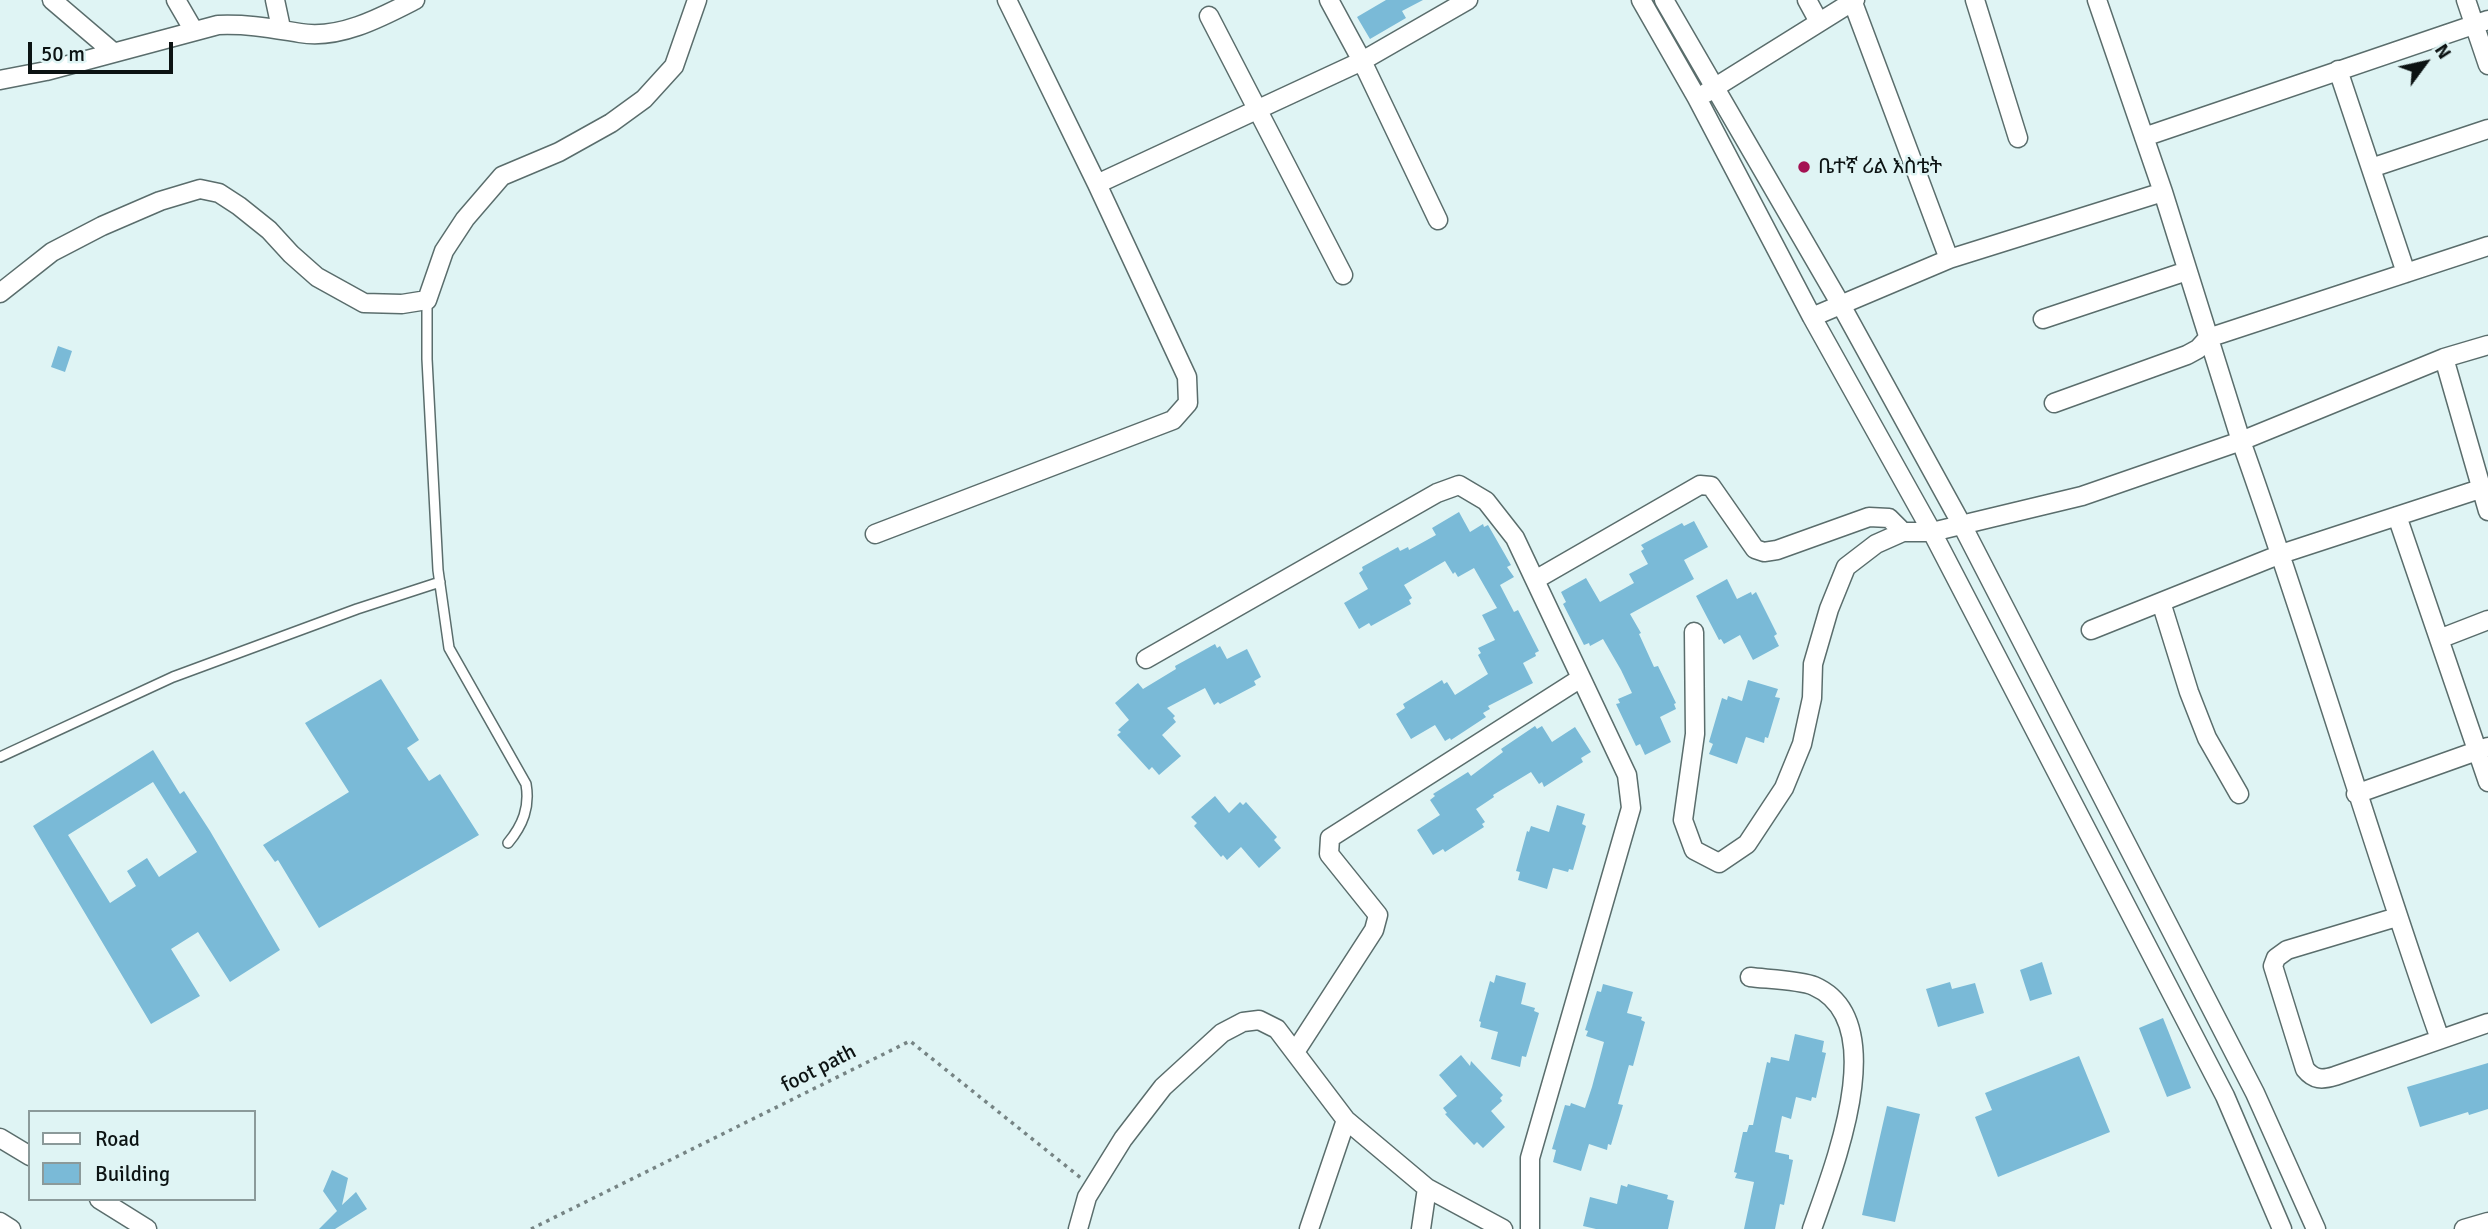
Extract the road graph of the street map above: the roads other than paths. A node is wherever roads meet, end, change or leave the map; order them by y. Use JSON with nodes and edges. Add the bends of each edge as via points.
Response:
{"nodes":[{"id":1,"x":52,"y":0,"type":"edge"},
{"id":2,"x":176,"y":0,"type":"edge"},
{"id":3,"x":275,"y":0,"type":"edge"},
{"id":4,"x":415,"y":0,"type":"edge"},
{"id":5,"x":696,"y":0,"type":"edge"},
{"id":6,"x":1007,"y":0,"type":"edge"},
{"id":7,"x":1329,"y":0,"type":"edge"},
{"id":8,"x":1468,"y":0,"type":"edge"},
{"id":9,"x":1642,"y":0,"type":"edge"},
{"id":10,"x":1664,"y":0,"type":"edge"},
{"id":11,"x":1807,"y":0,"type":"edge"},
{"id":12,"x":1853,"y":0,"type":"edge"},
{"id":13,"x":1975,"y":0,"type":"edge"},
{"id":14,"x":2097,"y":0,"type":"edge"},
{"id":15,"x":2466,"y":0,"type":"edge"},
{"id":16,"x":1209,"y":16,"type":"dead end"},
{"id":17,"x":1819,"y":22,"type":"junction"},
{"id":18,"x":2481,"y":22,"type":"edge"},
{"id":19,"x":281,"y":28,"type":"junction"},
{"id":20,"x":194,"y":31,"type":"junction"},
{"id":21,"x":113,"y":52,"type":"junction"},
{"id":22,"x":1362,"y":61,"type":"junction"},
{"id":23,"x":2488,"y":65,"type":"edge"},
{"id":24,"x":2338,"y":70,"type":"junction"},
{"id":25,"x":0,"y":80,"type":"edge"},
{"id":26,"x":1714,"y":88,"type":"junction"},
{"id":27,"x":1697,"y":99,"type":"junction"},
{"id":28,"x":1256,"y":110,"type":"junction"},
{"id":29,"x":2488,"y":129,"type":"edge"},
{"id":30,"x":2144,"y":136,"type":"junction"},
{"id":31,"x":2018,"y":138,"type":"dead end"},
{"id":32,"x":2371,"y":168,"type":"junction"},
{"id":33,"x":1097,"y":184,"type":"junction"},
{"id":34,"x":2163,"y":192,"type":"junction"},
{"id":35,"x":1438,"y":220,"type":"dead end"},
{"id":36,"x":2488,"y":246,"type":"edge"},
{"id":37,"x":1949,"y":258,"type":"junction"},
{"id":38,"x":2187,"y":271,"type":"junction"},
{"id":39,"x":2406,"y":273,"type":"junction"},
{"id":40,"x":1343,"y":275,"type":"dead end"},
{"id":41,"x":0,"y":293,"type":"edge"},
{"id":42,"x":427,"y":300,"type":"junction"},
{"id":43,"x":1841,"y":305,"type":"junction"},
{"id":44,"x":1812,"y":317,"type":"junction"},
{"id":45,"x":2043,"y":319,"type":"dead end"},
{"id":46,"x":2208,"y":338,"type":"junction"},
{"id":47,"x":2488,"y":345,"type":"edge"},
{"id":48,"x":2444,"y":358,"type":"junction"},
{"id":49,"x":2054,"y":403,"type":"dead end"},
{"id":50,"x":2241,"y":441,"type":"junction"},
{"id":51,"x":2480,"y":489,"type":"junction"},
{"id":52,"x":2488,"y":511,"type":"edge"},
{"id":53,"x":2397,"y":516,"type":"junction"},
{"id":54,"x":1962,"y":525,"type":"junction"},
{"id":55,"x":1932,"y":532,"type":"junction"},
{"id":56,"x":1903,"y":533,"type":"junction"},
{"id":57,"x":875,"y":534,"type":"dead end"},
{"id":58,"x":2281,"y":554,"type":"junction"},
{"id":59,"x":1535,"y":580,"type":"junction"},
{"id":60,"x":440,"y":582,"type":"junction"},
{"id":61,"x":2161,"y":602,"type":"junction"},
{"id":62,"x":2488,"y":620,"type":"edge"},
{"id":63,"x":2091,"y":630,"type":"dead end"},
{"id":64,"x":1694,"y":632,"type":"dead end"},
{"id":65,"x":2439,"y":639,"type":"junction"},
{"id":66,"x":1146,"y":659,"type":"dead end"},
{"id":67,"x":1581,"y":678,"type":"junction"},
{"id":68,"x":2483,"y":749,"type":"edge"},
{"id":69,"x":0,"y":757,"type":"edge"},
{"id":70,"x":2488,"y":782,"type":"edge"},
{"id":71,"x":2239,"y":794,"type":"dead end"},
{"id":72,"x":2356,"y":794,"type":"junction"},
{"id":73,"x":508,"y":843,"type":"dead end"},
{"id":74,"x":2397,"y":917,"type":"junction"},
{"id":75,"x":1750,"y":977,"type":"dead end"},
{"id":76,"x":2488,"y":1023,"type":"edge"},
{"id":77,"x":2440,"y":1039,"type":"junction"},
{"id":78,"x":1295,"y":1052,"type":"junction"},
{"id":79,"x":1346,"y":1120,"type":"junction"},
{"id":80,"x":0,"y":1138,"type":"edge"},
{"id":81,"x":28,"y":1155,"type":"edge"},
{"id":82,"x":1427,"y":1188,"type":"junction"},
{"id":83,"x":102,"y":1201,"type":"edge"},
{"id":84,"x":0,"y":1222,"type":"edge"},
{"id":85,"x":2488,"y":1222,"type":"edge"},
{"id":86,"x":11,"y":1229,"type":"edge"},
{"id":87,"x":147,"y":1229,"type":"edge"},
{"id":88,"x":1078,"y":1229,"type":"edge"},
{"id":89,"x":1309,"y":1229,"type":"edge"},
{"id":90,"x":1421,"y":1229,"type":"edge"},
{"id":91,"x":1503,"y":1229,"type":"edge"},
{"id":92,"x":1530,"y":1229,"type":"edge"},
{"id":93,"x":1812,"y":1229,"type":"edge"},
{"id":94,"x":2282,"y":1229,"type":"edge"},
{"id":95,"x":2316,"y":1229,"type":"edge"},
{"id":96,"x":2464,"y":1229,"type":"edge"}],
"edges":[{"from":1,"to":21,"type":"street"},
{"from":2,"to":20,"type":"street"},
{"from":3,"to":19,"type":"street"},
{"from":4,"to":19,"type":"street","via":[[358,26],[331,32],[302,34]]},
{"from":5,"to":42,"type":"street","via":[[674,66],[644,99],[611,123],[502,176],[444,251]]},
{"from":6,"to":33,"type":"street"},
{"from":7,"to":22,"type":"street"},
{"from":8,"to":22,"type":"street"},
{"from":9,"to":27,"type":"street"},
{"from":10,"to":26,"type":"street"},
{"from":11,"to":17,"type":"street"},
{"from":12,"to":17,"type":"street"},
{"from":12,"to":37,"type":"street"},
{"from":13,"to":31,"type":"street"},
{"from":14,"to":30,"type":"street"},
{"from":15,"to":18,"type":"street"},
{"from":16,"to":28,"type":"street"},
{"from":17,"to":26,"type":"street"},
{"from":18,"to":23,"type":"street"},
{"from":18,"to":24,"type":"street"},
{"from":19,"to":20,"type":"street","via":[[245,24]]},
{"from":20,"to":21,"type":"street"},
{"from":21,"to":25,"type":"street"},
{"from":22,"to":28,"type":"street"},
{"from":22,"to":35,"type":"street"},
{"from":24,"to":30,"type":"street"},
{"from":24,"to":32,"type":"street"},
{"from":26,"to":27,"type":"street"},
{"from":26,"to":43,"type":"street"},
{"from":27,"to":44,"type":"street"},
{"from":28,"to":33,"type":"street"},
{"from":28,"to":40,"type":"street"},
{"from":29,"to":32,"type":"street"},
{"from":30,"to":34,"type":"street"},
{"from":32,"to":39,"type":"street"},
{"from":33,"to":57,"type":"street","via":[[1187,377],[1188,403],[1173,420]]},
{"from":34,"to":37,"type":"street"},
{"from":34,"to":38,"type":"street"},
{"from":36,"to":39,"type":"street"},
{"from":37,"to":43,"type":"street"},
{"from":38,"to":45,"type":"street"},
{"from":38,"to":46,"type":"street"},
{"from":39,"to":46,"type":"street"},
{"from":41,"to":42,"type":"street","via":[[52,252],[102,226],[200,189],[219,193],[239,206],[317,276],[364,303]]},
{"from":42,"to":60,"type":"lane"},
{"from":43,"to":44,"type":"street"},
{"from":43,"to":54,"type":"street"},
{"from":44,"to":55,"type":"street"},
{"from":46,"to":49,"type":"street","via":[[2187,355]]},
{"from":46,"to":50,"type":"street"},
{"from":47,"to":48,"type":"street"},
{"from":48,"to":50,"type":"street"},
{"from":48,"to":51,"type":"street"},
{"from":50,"to":54,"type":"street","via":[[2082,496]]},
{"from":50,"to":58,"type":"street"},
{"from":51,"to":52,"type":"street"},
{"from":51,"to":53,"type":"street"},
{"from":53,"to":58,"type":"street"},
{"from":53,"to":65,"type":"street"},
{"from":54,"to":55,"type":"street"},
{"from":54,"to":95,"type":"street","via":[[2255,1093]]},
{"from":55,"to":56,"type":"street"},
{"from":55,"to":94,"type":"street","via":[[2225,1096]]},
{"from":56,"to":59,"type":"street","via":[[1889,518],[1869,517],[1763,552],[1755,549],[1711,486],[1700,485]]},
{"from":56,"to":64,"type":"street","via":[[1876,544],[1846,567],[1813,664],[1802,744],[1784,788],[1747,844],[1719,863],[1694,850],[1683,820],[1695,734]]},
{"from":58,"to":61,"type":"street"},
{"from":58,"to":72,"type":"street"},
{"from":59,"to":66,"type":"street","via":[[1515,538],[1486,500],[1459,485],[1437,493]]},
{"from":59,"to":67,"type":"street"},
{"from":60,"to":69,"type":"lane","via":[[173,677]]},
{"from":60,"to":73,"type":"lane","via":[[449,648],[526,784],[529,799],[525,813]]},
{"from":61,"to":63,"type":"street"},
{"from":61,"to":71,"type":"street","via":[[2207,738]]},
{"from":62,"to":65,"type":"street"},
{"from":65,"to":68,"type":"street"},
{"from":67,"to":78,"type":"street","via":[[1330,838],[1329,854],[1378,915],[1374,930]]},
{"from":67,"to":92,"type":"street","via":[[1627,775],[1631,808],[1530,1158]]},
{"from":68,"to":70,"type":"street"},
{"from":68,"to":72,"type":"street"},
{"from":72,"to":74,"type":"street"},
{"from":74,"to":77,"type":"street"},
{"from":74,"to":77,"type":"street","via":[[2287,950],[2276,958],[2273,966],[2305,1069],[2322,1080]]},
{"from":75,"to":93,"type":"street","via":[[1813,985],[1837,1002],[1853,1042],[1854,1077],[1835,1164]]},
{"from":76,"to":77,"type":"street"},
{"from":78,"to":79,"type":"street"},
{"from":78,"to":88,"type":"street","via":[[1277,1029],[1259,1020],[1242,1022],[1222,1033],[1163,1087],[1123,1139],[1087,1197]]},
{"from":79,"to":82,"type":"street"},
{"from":79,"to":89,"type":"street"},
{"from":80,"to":81,"type":"street"},
{"from":82,"to":90,"type":"street"},
{"from":82,"to":91,"type":"street"},
{"from":83,"to":87,"type":"street"},
{"from":84,"to":86,"type":"street"},
{"from":85,"to":96,"type":"street"}]}
